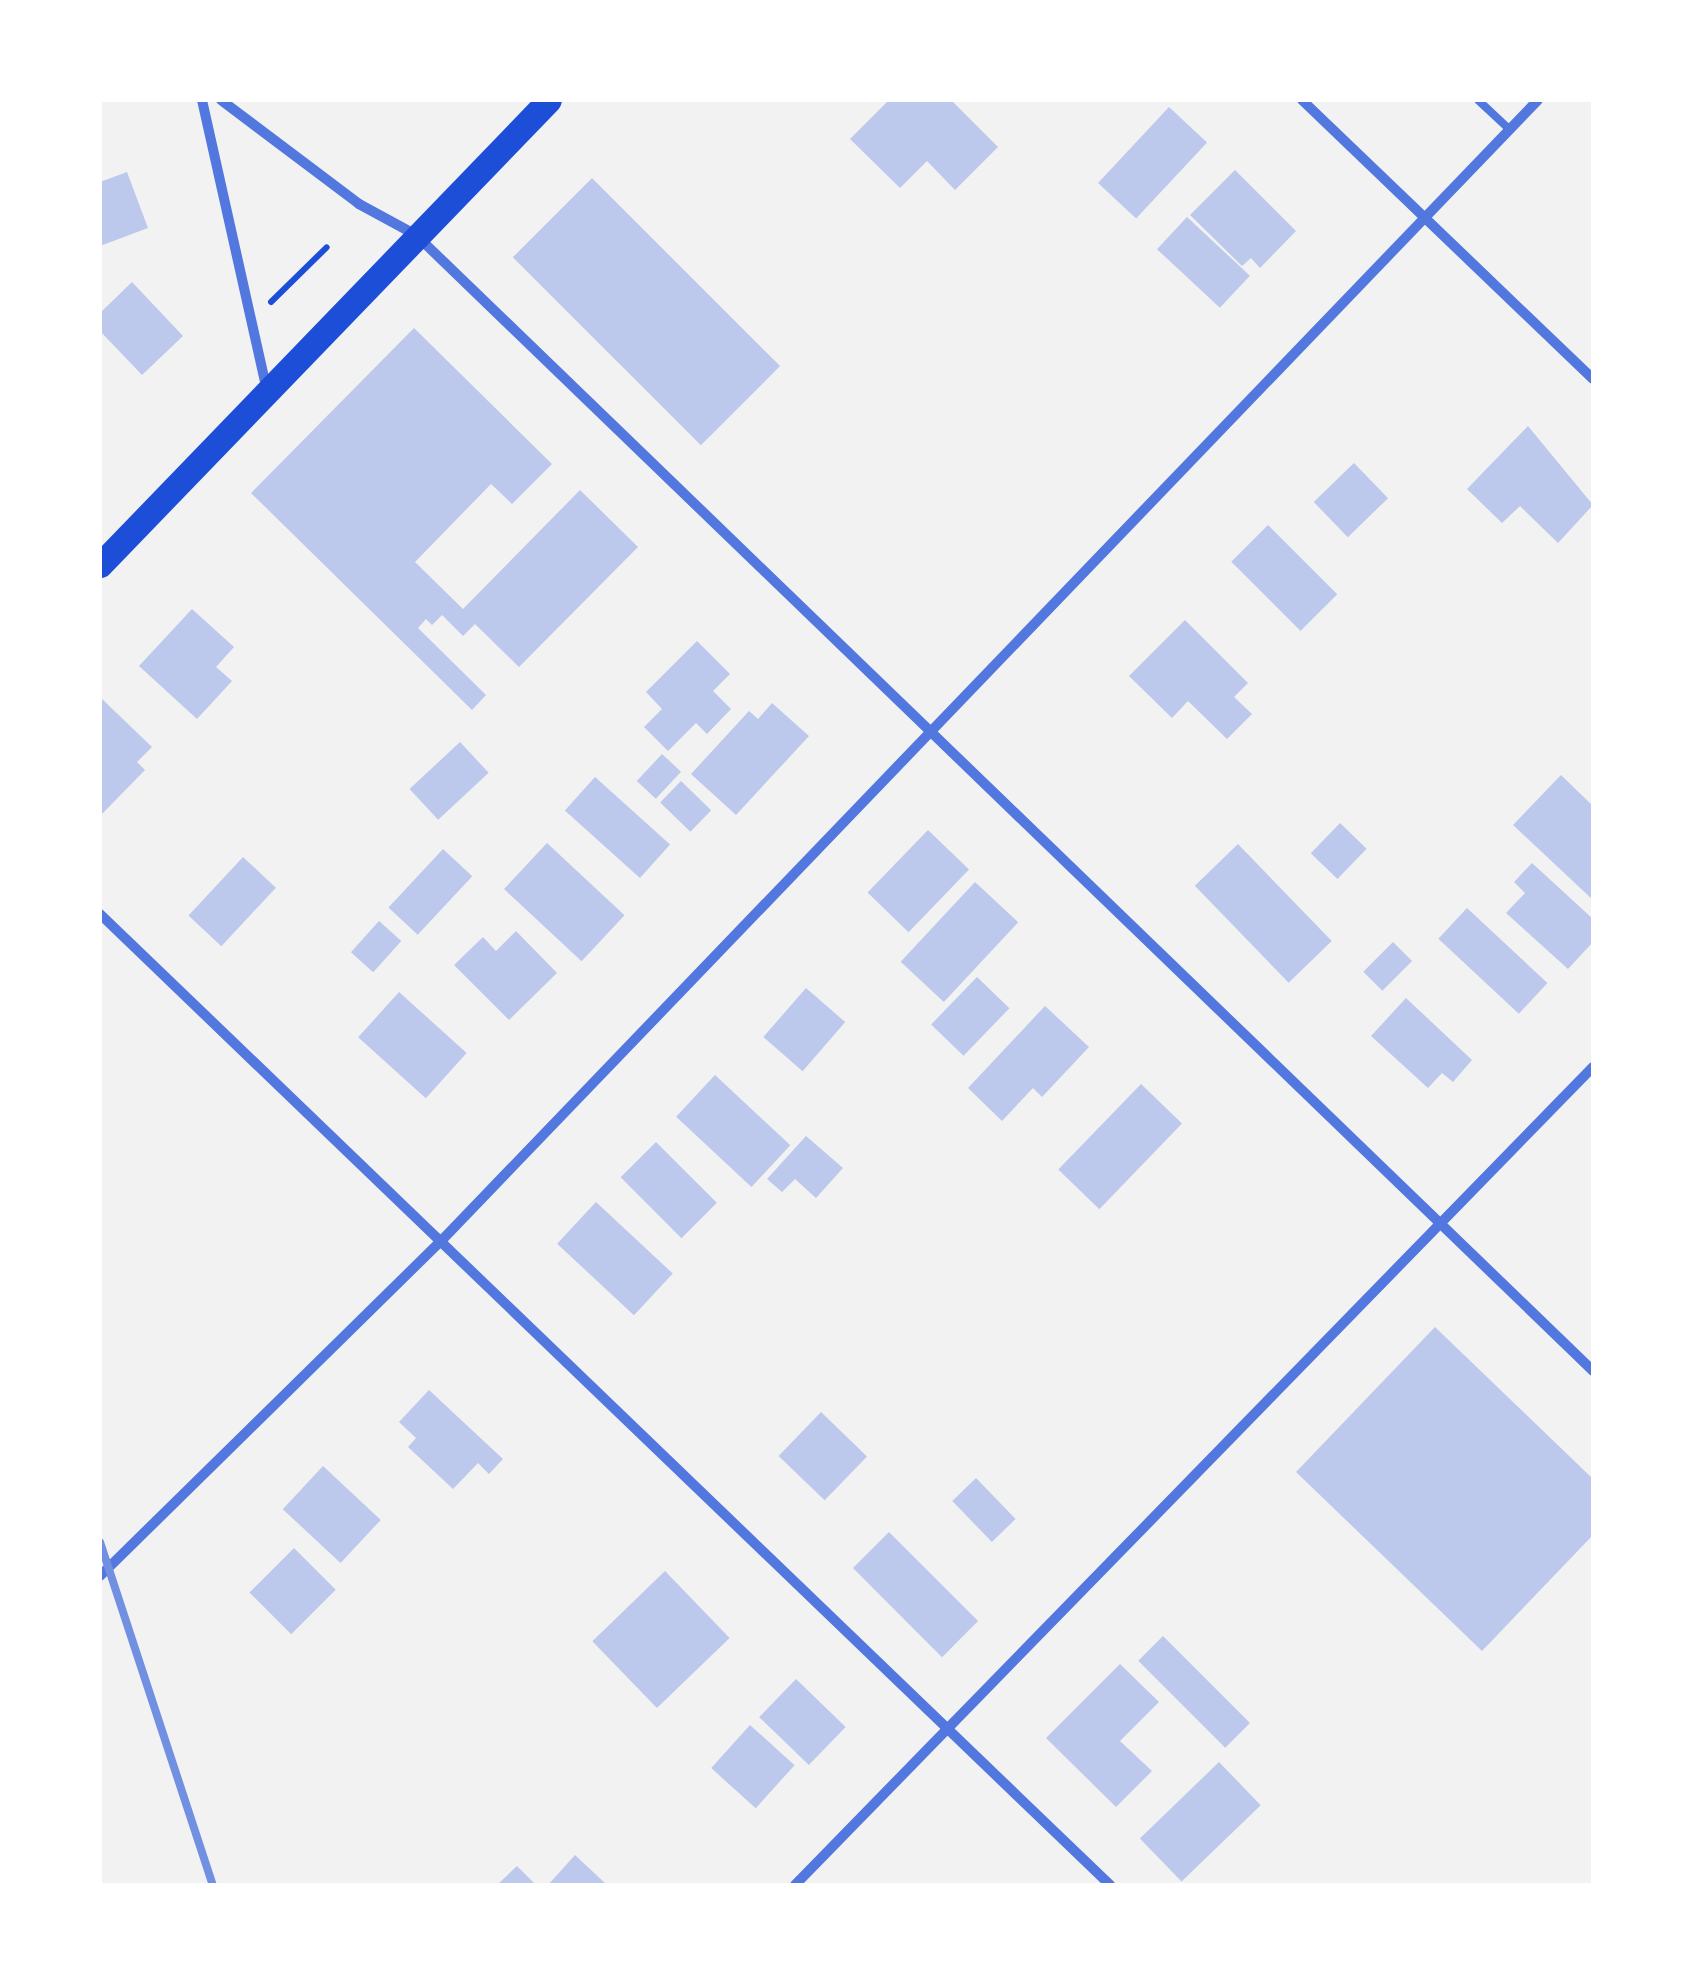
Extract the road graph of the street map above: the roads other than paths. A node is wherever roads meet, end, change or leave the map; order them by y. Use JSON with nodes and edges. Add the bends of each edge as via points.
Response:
{"nodes":[{"id":1,"x":202,"y":100,"type":"edge"},
{"id":2,"x":221,"y":100,"type":"edge"},
{"id":3,"x":548,"y":100,"type":"edge"},
{"id":4,"x":1302,"y":100,"type":"edge"},
{"id":5,"x":1478,"y":100,"type":"edge"},
{"id":6,"x":1538,"y":100,"type":"edge"},
{"id":7,"x":1509,"y":130,"type":"junction"},
{"id":8,"x":1424,"y":216,"type":"junction"},
{"id":9,"x":416,"y":235,"type":"junction"},
{"id":10,"x":1593,"y":379,"type":"edge"},
{"id":11,"x":267,"y":390,"type":"junction"},
{"id":12,"x":100,"y":565,"type":"edge"},
{"id":13,"x":928,"y":732,"type":"junction"},
{"id":14,"x":100,"y":914,"type":"edge"},
{"id":15,"x":1593,"y":1067,"type":"edge"},
{"id":16,"x":1440,"y":1222,"type":"junction"},
{"id":17,"x":443,"y":1239,"type":"junction"},
{"id":18,"x":1593,"y":1371,"type":"edge"},
{"id":19,"x":100,"y":1576,"type":"edge"},
{"id":20,"x":948,"y":1726,"type":"junction"},
{"id":21,"x":795,"y":1885,"type":"edge"},
{"id":22,"x":1110,"y":1885,"type":"edge"}],
"edges":[{"from":1,"to":11,"type":"street"},
{"from":2,"to":9,"type":"street","via":[[358,204]]},
{"from":3,"to":9,"type":"main road"},
{"from":4,"to":8,"type":"street"},
{"from":5,"to":7,"type":"lane"},
{"from":6,"to":7,"type":"street"},
{"from":7,"to":8,"type":"street"},
{"from":8,"to":10,"type":"street"},
{"from":8,"to":13,"type":"street"},
{"from":9,"to":11,"type":"main road"},
{"from":9,"to":13,"type":"street"},
{"from":11,"to":12,"type":"main road"},
{"from":13,"to":16,"type":"street"},
{"from":13,"to":17,"type":"street"},
{"from":14,"to":17,"type":"street"},
{"from":15,"to":16,"type":"street"},
{"from":16,"to":18,"type":"street"},
{"from":16,"to":20,"type":"street"},
{"from":17,"to":19,"type":"street"},
{"from":17,"to":20,"type":"street"},
{"from":20,"to":21,"type":"street"},
{"from":20,"to":22,"type":"street"}]}
